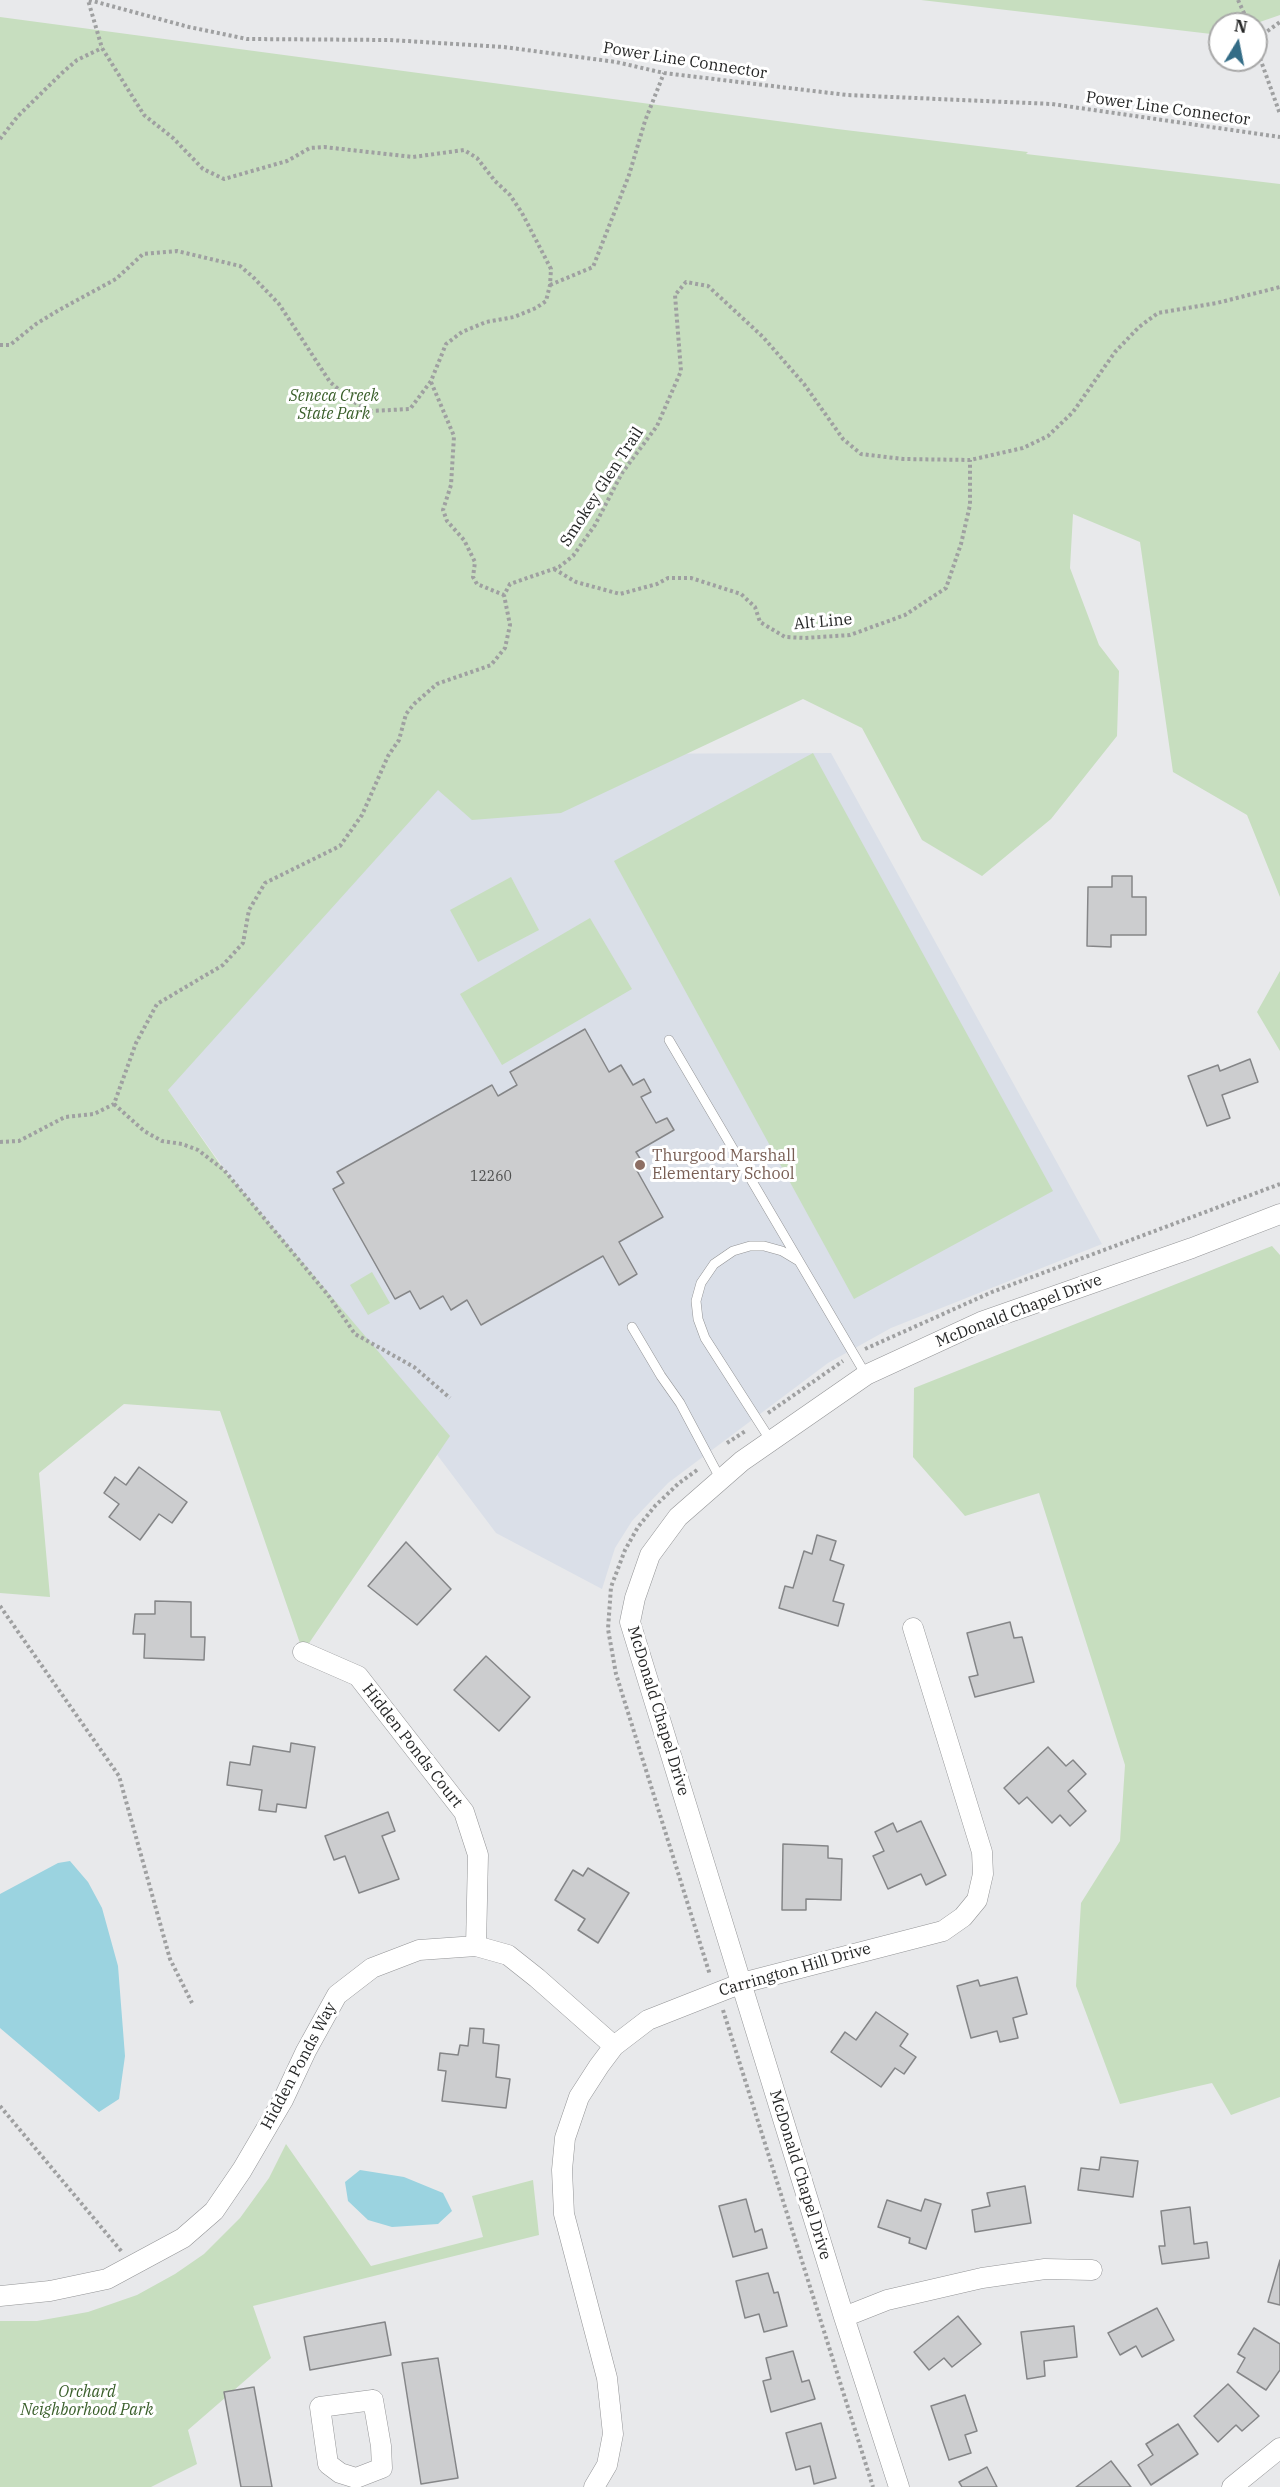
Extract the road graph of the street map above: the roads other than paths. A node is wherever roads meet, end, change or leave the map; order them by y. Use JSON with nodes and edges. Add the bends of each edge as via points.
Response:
{"nodes":[{"id":1,"x":669,"y":1040,"type":"dead end"},
{"id":2,"x":1280,"y":1214,"type":"edge"},
{"id":3,"x":799,"y":1261,"type":"junction"},
{"id":4,"x":632,"y":1327,"type":"dead end"},
{"id":5,"x":866,"y":1375,"type":"junction"},
{"id":6,"x":771,"y":1441,"type":"junction"},
{"id":7,"x":721,"y":1480,"type":"junction"},
{"id":8,"x":913,"y":1628,"type":"dead end"},
{"id":9,"x":303,"y":1652,"type":"dead end"},
{"id":10,"x":476,"y":1946,"type":"junction"},
{"id":11,"x":742,"y":1983,"type":"junction"},
{"id":12,"x":614,"y":2046,"type":"junction"},
{"id":13,"x":1092,"y":2270,"type":"dead end"},
{"id":14,"x":0,"y":2296,"type":"edge"},
{"id":15,"x":844,"y":2317,"type":"junction"},
{"id":16,"x":1280,"y":2448,"type":"edge"},
{"id":17,"x":594,"y":2487,"type":"edge"},
{"id":18,"x":899,"y":2487,"type":"edge"},
{"id":19,"x":1232,"y":2487,"type":"edge"}],
"edges":[{"from":1,"to":3,"type":"lane"},
{"from":2,"to":5,"type":"street","name":"McDonald Chapel Drive","via":[[981,1322]]},
{"from":3,"to":5,"type":"lane"},
{"from":3,"to":6,"type":"lane","via":[[764,1246],[733,1251],[714,1264],[701,1283],[696,1300],[705,1338]]},
{"from":4,"to":7,"type":"lane","via":[[680,1403]]},
{"from":5,"to":6,"type":"street","name":"McDonald Chapel Drive"},
{"from":6,"to":7,"type":"street","name":"McDonald Chapel Drive"},
{"from":7,"to":11,"type":"street","name":"McDonald Chapel Drive","via":[[678,1517],[650,1555],[630,1622]]},
{"from":8,"to":11,"type":"street","name":"Carrington Hill Drive","via":[[982,1852],[983,1874],[977,1900],[963,1917],[943,1931]]},
{"from":9,"to":10,"type":"street","name":"Hidden Ponds Court","via":[[358,1676],[464,1812],[478,1855]]},
{"from":10,"to":12,"type":"street","name":"Hidden Ponds Way","via":[[508,1955]]},
{"from":10,"to":14,"type":"street","name":"Hidden Ponds Way","via":[[419,1950],[372,1968],[337,1995],[242,2170],[214,2211],[183,2238],[107,2279]]},
{"from":11,"to":12,"type":"street","name":"Carrington Hill Drive","via":[[648,2020]]},
{"from":11,"to":15,"type":"street","name":"McDonald Chapel Drive"},
{"from":12,"to":17,"type":"street","name":"Carrington Hill Drive","via":[[579,2097],[564,2138],[562,2170],[564,2214],[607,2378],[613,2434],[608,2465]]},
{"from":13,"to":15,"type":"street","via":[[1045,2269],[982,2278],[887,2300]]},
{"from":15,"to":18,"type":"street","name":"McDonald Chapel Drive"},
{"from":16,"to":19,"type":"street"}]}
